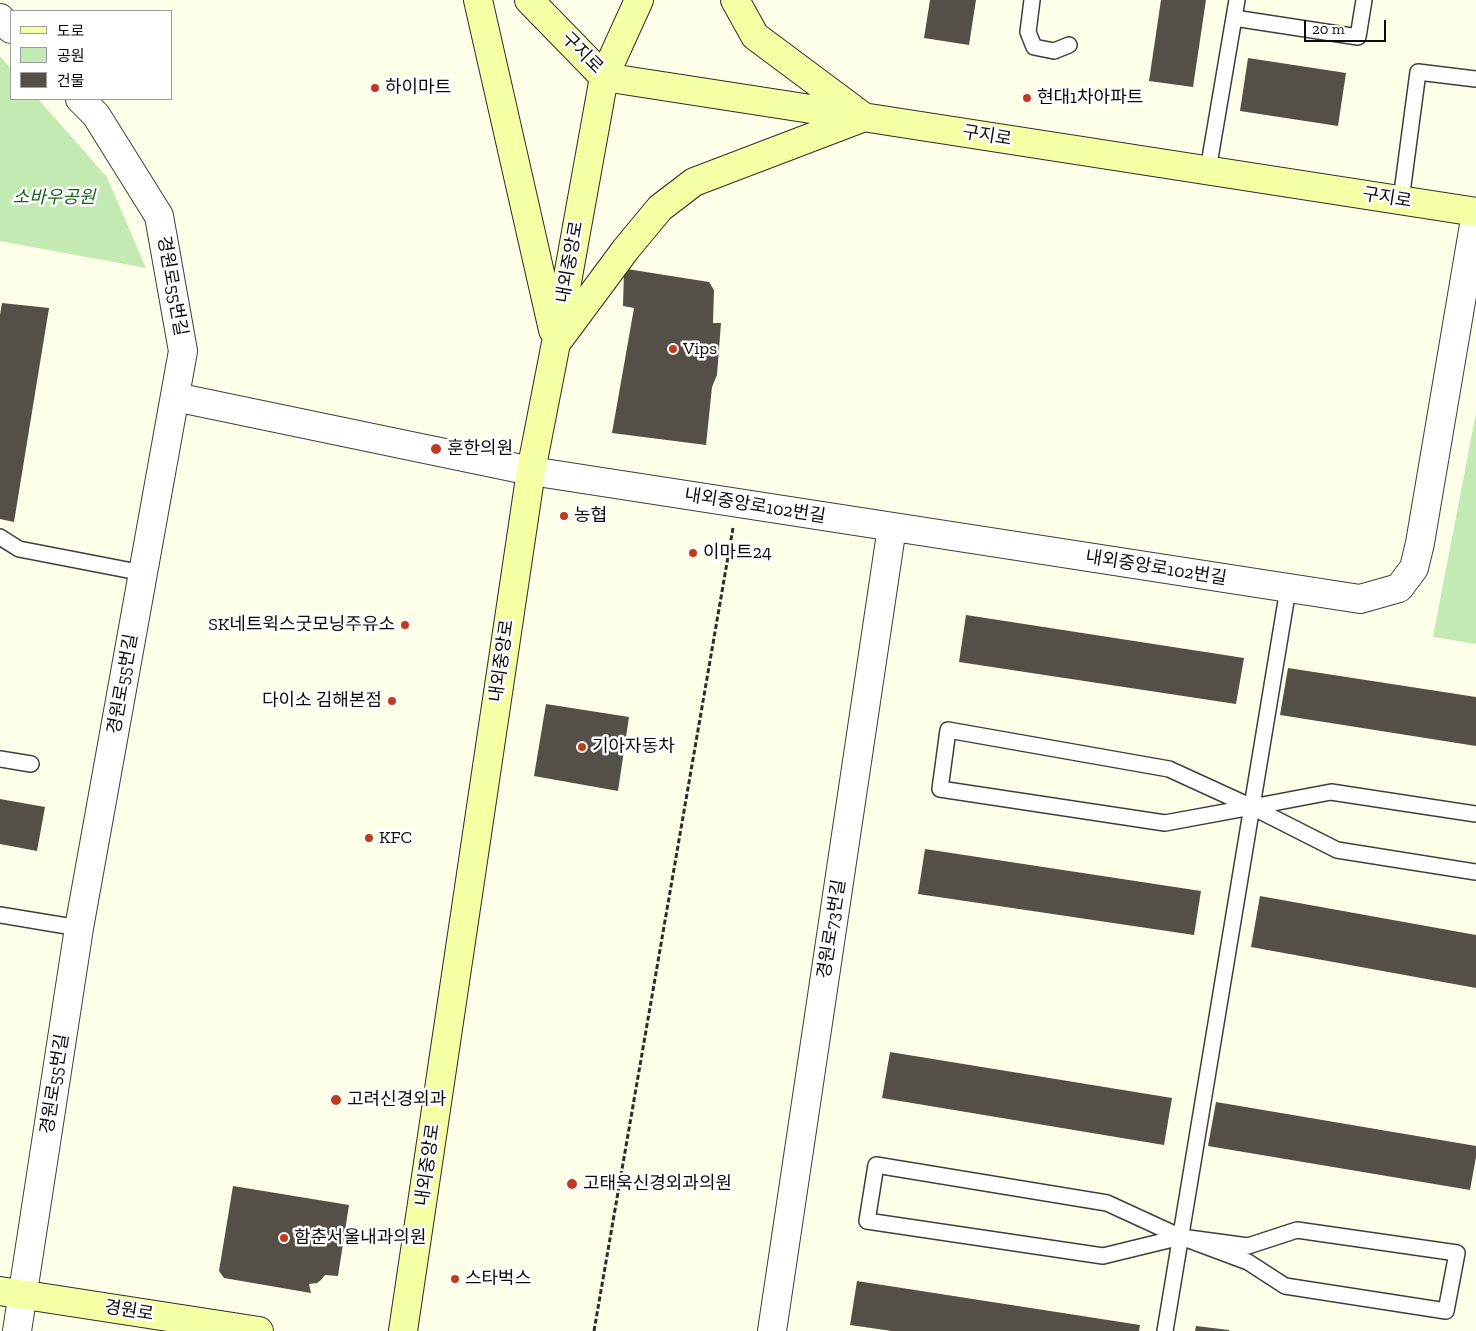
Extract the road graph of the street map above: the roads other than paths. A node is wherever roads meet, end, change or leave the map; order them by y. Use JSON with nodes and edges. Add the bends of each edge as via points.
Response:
{"nodes":[{"id":1,"x":478,"y":0,"type":"edge"},
{"id":2,"x":529,"y":0,"type":"edge"},
{"id":3,"x":639,"y":0,"type":"edge"},
{"id":4,"x":735,"y":0,"type":"edge"},
{"id":5,"x":1032,"y":0,"type":"edge"},
{"id":6,"x":1237,"y":0,"type":"edge"},
{"id":7,"x":1364,"y":0,"type":"edge"},
{"id":8,"x":0,"y":18,"type":"edge"},
{"id":9,"x":1234,"y":18,"type":"junction"},
{"id":10,"x":10,"y":28,"type":"edge"},
{"id":11,"x":1069,"y":45,"type":"dead end"},
{"id":12,"x":604,"y":76,"type":"junction"},
{"id":13,"x":1476,"y":79,"type":"edge"},
{"id":14,"x":81,"y":100,"type":"edge"},
{"id":15,"x":864,"y":117,"type":"junction"},
{"id":16,"x":1208,"y":170,"type":"junction"},
{"id":17,"x":1401,"y":200,"type":"junction"},
{"id":18,"x":1476,"y":212,"type":"edge"},
{"id":19,"x":556,"y":343,"type":"junction"},
{"id":20,"x":175,"y":397,"type":"junction"},
{"id":21,"x":531,"y":471,"type":"junction"},
{"id":22,"x":892,"y":527,"type":"junction"},
{"id":23,"x":0,"y":537,"type":"edge"},
{"id":24,"x":143,"y":573,"type":"junction"},
{"id":25,"x":1288,"y":588,"type":"junction"},
{"id":26,"x":0,"y":759,"type":"edge"},
{"id":27,"x":31,"y":764,"type":"dead end"},
{"id":28,"x":1252,"y":807,"type":"junction"},
{"id":29,"x":1476,"y":814,"type":"edge"},
{"id":30,"x":1476,"y":872,"type":"edge"},
{"id":31,"x":0,"y":915,"type":"edge"},
{"id":32,"x":78,"y":928,"type":"junction"},
{"id":33,"x":1181,"y":1237,"type":"junction"},
{"id":34,"x":12,"y":1292,"type":"edge"},
{"id":35,"x":17,"y":1331,"type":"edge"},
{"id":36,"x":259,"y":1331,"type":"edge"},
{"id":37,"x":403,"y":1331,"type":"edge"},
{"id":38,"x":772,"y":1331,"type":"edge"},
{"id":39,"x":1165,"y":1331,"type":"edge"}],
"edges":[{"from":1,"to":19,"type":"street"},
{"from":2,"to":12,"type":"street","name":"구지로"},
{"from":3,"to":12,"type":"street","name":"내외중앙로"},
{"from":4,"to":15,"type":"street","via":[[755,36]]},
{"from":5,"to":11,"type":"lane","via":[[1028,32],[1034,47],[1054,51]]},
{"from":6,"to":9,"type":"lane"},
{"from":7,"to":9,"type":"lane","via":[[1358,37]]},
{"from":8,"to":10,"type":"street"},
{"from":9,"to":16,"type":"lane"},
{"from":12,"to":15,"type":"street","name":"구지로"},
{"from":12,"to":19,"type":"street","name":"내외중앙로"},
{"from":13,"to":17,"type":"lane","via":[[1418,72]]},
{"from":14,"to":20,"type":"street","name":"경원로55번길","via":[[96,115],[159,216],[183,351]]},
{"from":15,"to":16,"type":"street","name":"구지로"},
{"from":15,"to":19,"type":"street","via":[[694,182],[660,208]]},
{"from":16,"to":17,"type":"street","name":"구지로"},
{"from":17,"to":18,"type":"street","name":"구지로"},
{"from":18,"to":25,"type":"street","name":"내외중앙로102번길","via":[[1414,568],[1400,588],[1360,599]]},
{"from":19,"to":21,"type":"street","name":"내외중앙로"},
{"from":20,"to":21,"type":"street","name":"내외중앙로102번길"},
{"from":20,"to":24,"type":"street","name":"경원로55번길"},
{"from":21,"to":22,"type":"street","name":"내외중앙로102번길"},
{"from":21,"to":37,"type":"street","name":"내외중앙로"},
{"from":22,"to":25,"type":"street","name":"내외중앙로102번길"},
{"from":22,"to":38,"type":"street","name":"경원로73번길"},
{"from":23,"to":24,"type":"lane","via":[[19,549]]},
{"from":24,"to":32,"type":"street","name":"경원로55번길"},
{"from":25,"to":28,"type":"lane"},
{"from":26,"to":27,"type":"lane"},
{"from":28,"to":28,"type":"lane","via":[[1169,770],[948,730],[940,790],[1165,823]]},
{"from":28,"to":29,"type":"lane","via":[[1331,792]]},
{"from":28,"to":30,"type":"lane","via":[[1337,850]]},
{"from":28,"to":33,"type":"lane"},
{"from":31,"to":32,"type":"lane"},
{"from":32,"to":34,"type":"street","name":"경원로55번길"},
{"from":33,"to":33,"type":"lane","via":[[1248,1262],[1284,1286],[1446,1310],[1456,1253],[1297,1230],[1248,1246]]},
{"from":33,"to":33,"type":"lane","via":[[1107,1203],[876,1165],[867,1221],[1102,1256]]},
{"from":33,"to":39,"type":"lane"},
{"from":34,"to":35,"type":"street","name":"경원로55번길"},
{"from":34,"to":36,"type":"street","name":"경원로"}]}
